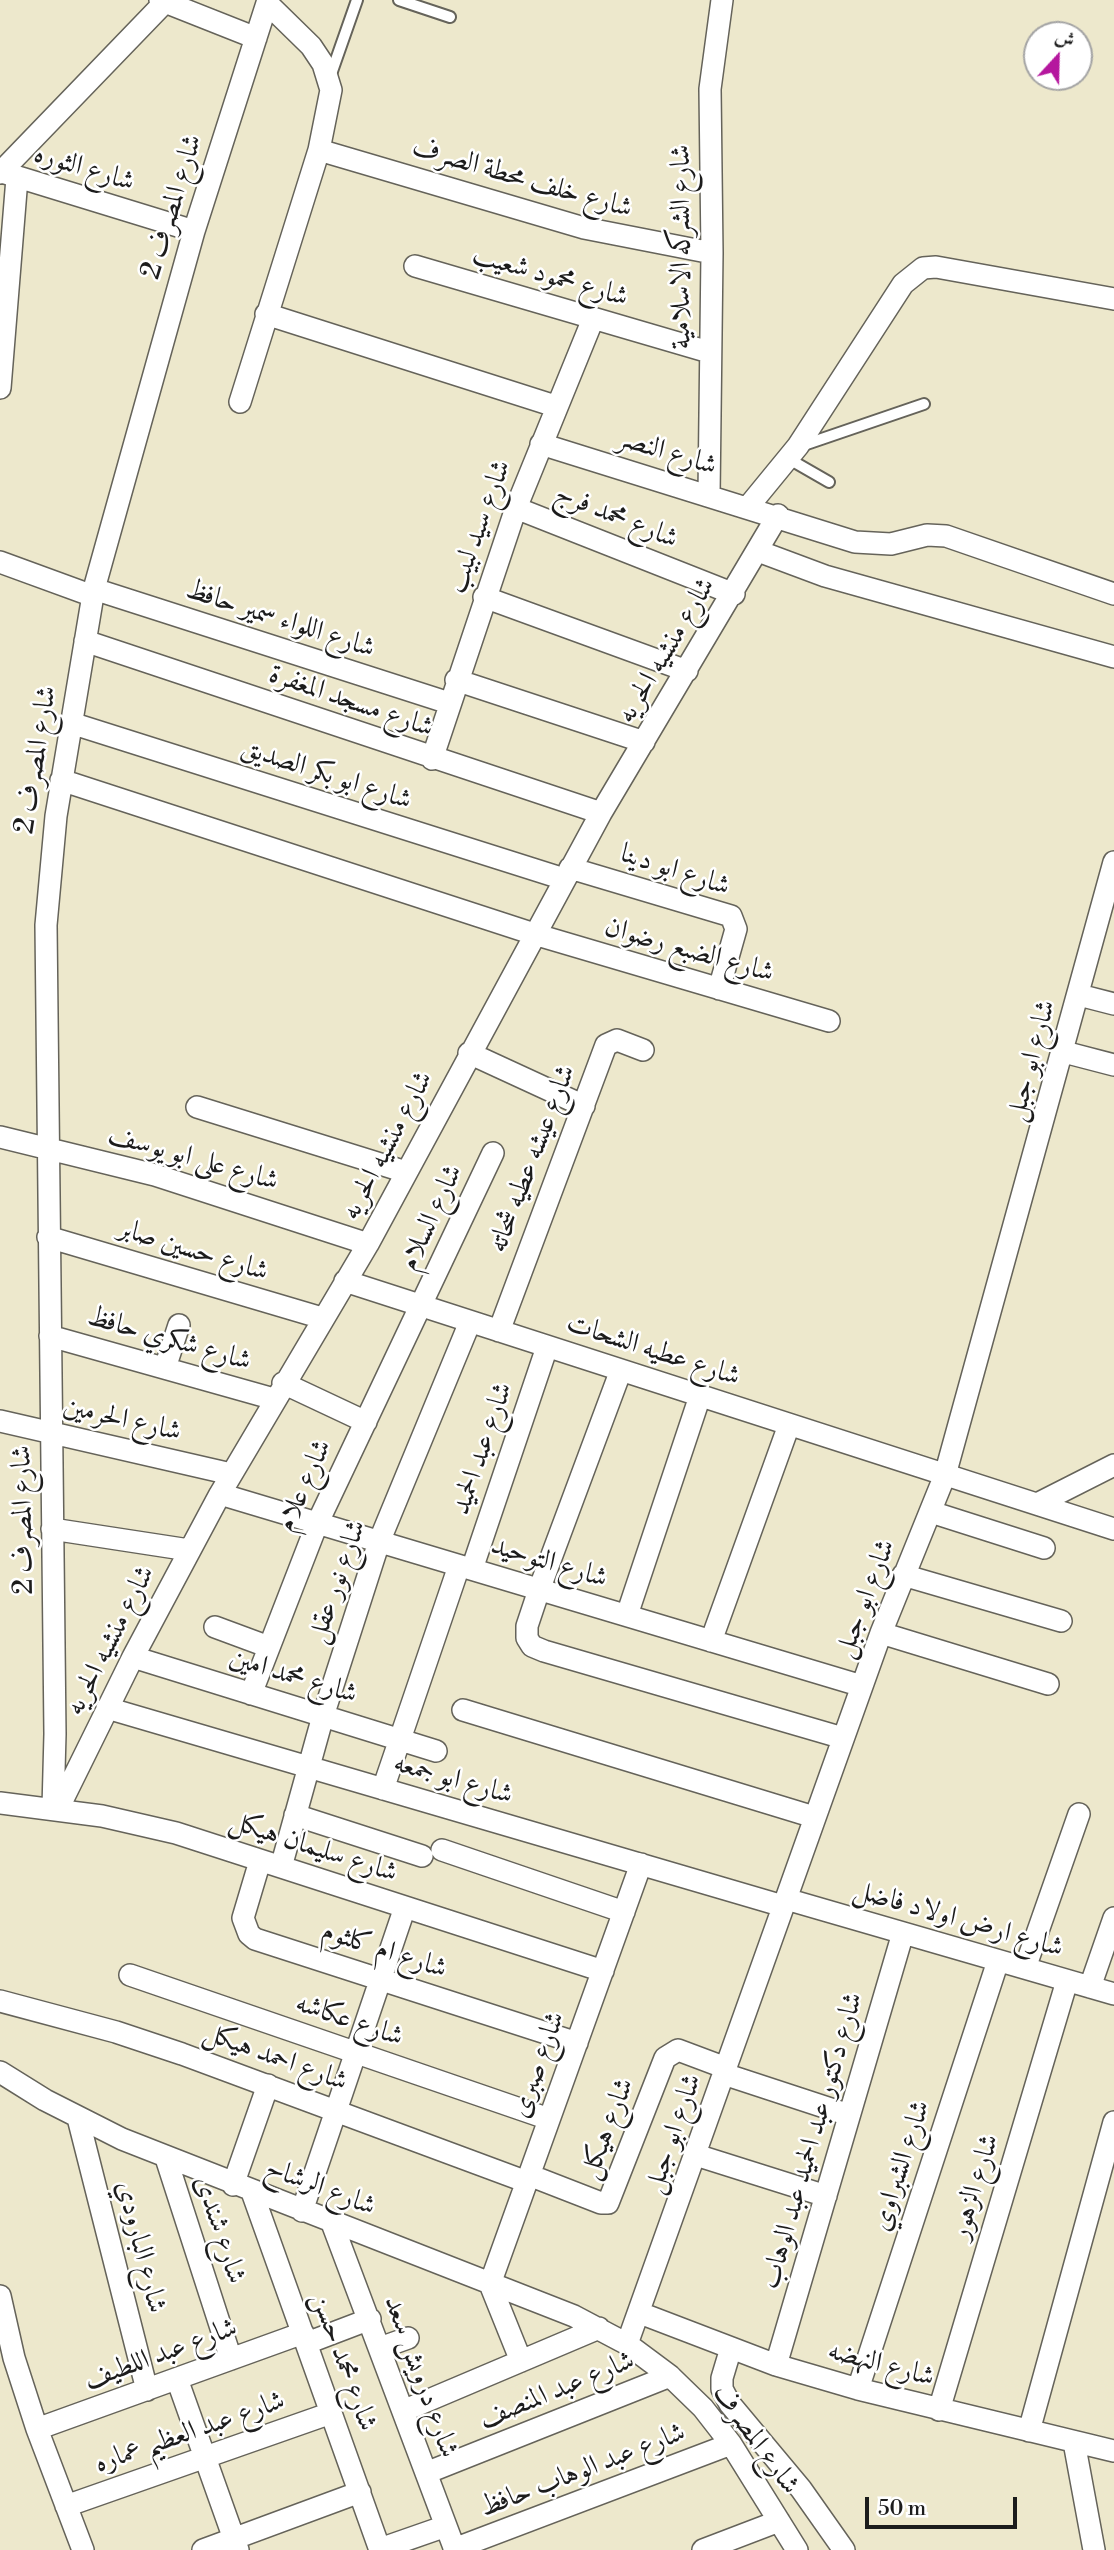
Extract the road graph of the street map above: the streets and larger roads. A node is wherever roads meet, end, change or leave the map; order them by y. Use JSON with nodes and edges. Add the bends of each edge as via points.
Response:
{"nodes":[{"id":1,"x":722,"y":0,"type":"edge"},
{"id":2,"x":162,"y":1,"type":"edge"},
{"id":3,"x":268,"y":1,"type":"edge"},
{"id":4,"x":256,"y":38,"type":"junction"},
{"id":5,"x":319,"y":150,"type":"junction"},
{"id":6,"x":5,"y":173,"type":"edge"},
{"id":7,"x":194,"y":231,"type":"junction"},
{"id":8,"x":712,"y":253,"type":"junction"},
{"id":9,"x":415,"y":266,"type":"dead end"},
{"id":10,"x":1114,"y":299,"type":"edge"},
{"id":11,"x":266,"y":314,"type":"junction"},
{"id":12,"x":593,"y":319,"type":"junction"},
{"id":13,"x":709,"y":352,"type":"junction"},
{"id":14,"x":0,"y":388,"type":"edge"},
{"id":15,"x":240,"y":402,"type":"dead end"},
{"id":16,"x":555,"y":406,"type":"junction"},
{"id":17,"x":541,"y":444,"type":"junction"},
{"id":18,"x":709,"y":495,"type":"junction"},
{"id":19,"x":748,"y":507,"type":"junction"},
{"id":20,"x":516,"y":508,"type":"junction"},
{"id":21,"x":778,"y":516,"type":"junction"},
{"id":22,"x":758,"y":551,"type":"junction"},
{"id":23,"x":0,"y":562,"type":"edge"},
{"id":24,"x":93,"y":593,"type":"junction"},
{"id":25,"x":734,"y":594,"type":"junction"},
{"id":26,"x":1114,"y":594,"type":"edge"},
{"id":27,"x":484,"y":597,"type":"junction"},
{"id":28,"x":85,"y":641,"type":"junction"},
{"id":29,"x":1114,"y":657,"type":"edge"},
{"id":30,"x":687,"y":671,"type":"junction"},
{"id":31,"x":456,"y":680,"type":"junction"},
{"id":32,"x":449,"y":703,"type":"junction"},
{"id":33,"x":71,"y":723,"type":"junction"},
{"id":34,"x":644,"y":742,"type":"junction"},
{"id":35,"x":432,"y":759,"type":"junction"},
{"id":36,"x":61,"y":780,"type":"junction"},
{"id":37,"x":601,"y":813,"type":"junction"},
{"id":38,"x":1114,"y":864,"type":"edge"},
{"id":39,"x":567,"y":874,"type":"junction"},
{"id":40,"x":534,"y":934,"type":"junction"},
{"id":41,"x":719,"y":989,"type":"junction"},
{"id":42,"x":1079,"y":995,"type":"junction"},
{"id":43,"x":1114,"y":1004,"type":"edge"},
{"id":44,"x":829,"y":1021,"type":"dead end"},
{"id":45,"x":643,"y":1050,"type":"dead end"},
{"id":46,"x":1064,"y":1052,"type":"junction"},
{"id":47,"x":469,"y":1053,"type":"junction"},
{"id":48,"x":1114,"y":1065,"type":"edge"},
{"id":49,"x":584,"y":1106,"type":"junction"},
{"id":50,"x":197,"y":1107,"type":"dead end"},
{"id":51,"x":0,"y":1137,"type":"edge"},
{"id":52,"x":47,"y":1147,"type":"junction"},
{"id":53,"x":493,"y":1153,"type":"dead end"},
{"id":54,"x":406,"y":1172,"type":"junction"},
{"id":55,"x":48,"y":1237,"type":"junction"},
{"id":56,"x":368,"y":1244,"type":"junction"},
{"id":57,"x":345,"y":1281,"type":"junction"},
{"id":58,"x":421,"y":1307,"type":"junction"},
{"id":59,"x":322,"y":1318,"type":"junction"},
{"id":60,"x":470,"y":1322,"type":"junction"},
{"id":61,"x":179,"y":1325,"type":"dead end"},
{"id":62,"x":499,"y":1331,"type":"junction"},
{"id":63,"x":50,"y":1336,"type":"junction"},
{"id":64,"x":547,"y":1347,"type":"junction"},
{"id":65,"x":165,"y":1368,"type":"junction"},
{"id":66,"x":621,"y":1370,"type":"junction"},
{"id":67,"x":279,"y":1391,"type":"junction"},
{"id":68,"x":699,"y":1396,"type":"junction"},
{"id":69,"x":0,"y":1421,"type":"edge"},
{"id":70,"x":366,"y":1422,"type":"junction"},
{"id":71,"x":789,"y":1425,"type":"junction"},
{"id":72,"x":51,"y":1433,"type":"junction"},
{"id":73,"x":1114,"y":1465,"type":"edge"},
{"id":74,"x":231,"y":1474,"type":"junction"},
{"id":75,"x":944,"y":1475,"type":"junction"},
{"id":76,"x":220,"y":1494,"type":"junction"},
{"id":77,"x":1037,"y":1504,"type":"junction"},
{"id":78,"x":931,"y":1512,"type":"junction"},
{"id":79,"x":317,"y":1524,"type":"junction"},
{"id":80,"x":52,"y":1529,"type":"junction"},
{"id":81,"x":1114,"y":1529,"type":"edge"},
{"id":82,"x":379,"y":1542,"type":"junction"},
{"id":83,"x":1044,"y":1548,"type":"dead end"},
{"id":84,"x":189,"y":1549,"type":"junction"},
{"id":85,"x":466,"y":1567,"type":"junction"},
{"id":86,"x":903,"y":1576,"type":"junction"},
{"id":87,"x":539,"y":1590,"type":"junction"},
{"id":88,"x":626,"y":1615,"type":"junction"},
{"id":89,"x":1061,"y":1621,"type":"dead end"},
{"id":90,"x":215,"y":1628,"type":"dead end"},
{"id":91,"x":881,"y":1633,"type":"junction"},
{"id":92,"x":711,"y":1641,"type":"junction"},
{"id":93,"x":269,"y":1647,"type":"junction"},
{"id":94,"x":133,"y":1657,"type":"junction"},
{"id":95,"x":1048,"y":1684,"type":"dead end"},
{"id":96,"x":862,"y":1686,"type":"junction"},
{"id":97,"x":251,"y":1694,"type":"junction"},
{"id":98,"x":107,"y":1707,"type":"junction"},
{"id":99,"x":463,"y":1710,"type":"dead end"},
{"id":100,"x":323,"y":1716,"type":"junction"},
{"id":101,"x":843,"y":1738,"type":"junction"},
{"id":102,"x":400,"y":1740,"type":"junction"},
{"id":103,"x":436,"y":1751,"type":"dead end"},
{"id":104,"x":308,"y":1766,"type":"junction"},
{"id":105,"x":383,"y":1788,"type":"junction"},
{"id":106,"x":0,"y":1802,"type":"edge"},
{"id":107,"x":55,"y":1808,"type":"junction"},
{"id":108,"x":1079,"y":1814,"type":"dead end"},
{"id":109,"x":295,"y":1815,"type":"junction"},
{"id":110,"x":814,"y":1817,"type":"junction"},
{"id":111,"x":260,"y":1861,"type":"junction"},
{"id":112,"x":641,"y":1864,"type":"junction"},
{"id":113,"x":281,"y":1867,"type":"junction"},
{"id":114,"x":785,"y":1903,"type":"junction"},
{"id":115,"x":405,"y":1907,"type":"junction"},
{"id":116,"x":624,"y":1912,"type":"junction"},
{"id":117,"x":1114,"y":1918,"type":"edge"},
{"id":118,"x":903,"y":1933,"type":"junction"},
{"id":119,"x":998,"y":1961,"type":"junction"},
{"id":120,"x":1025,"y":1968,"type":"junction"},
{"id":121,"x":603,"y":1970,"type":"junction"},
{"id":122,"x":130,"y":1975,"type":"dead end"},
{"id":123,"x":381,"y":1980,"type":"junction"},
{"id":124,"x":1067,"y":1981,"type":"junction"},
{"id":125,"x":1090,"y":1987,"type":"junction"},
{"id":126,"x":1114,"y":1994,"type":"edge"},
{"id":127,"x":0,"y":2001,"type":"edge"},
{"id":128,"x":577,"y":2043,"type":"junction"},
{"id":129,"x":356,"y":2053,"type":"junction"},
{"id":130,"x":725,"y":2071,"type":"junction"},
{"id":131,"x":0,"y":2072,"type":"edge"},
{"id":132,"x":268,"y":2085,"type":"junction"},
{"id":133,"x":336,"y":2110,"type":"junction"},
{"id":134,"x":849,"y":2115,"type":"junction"},
{"id":135,"x":78,"y":2118,"type":"junction"},
{"id":136,"x":549,"y":2119,"type":"junction"},
{"id":137,"x":1114,"y":2123,"type":"edge"},
{"id":138,"x":696,"y":2155,"type":"junction"},
{"id":139,"x":166,"y":2158,"type":"junction"},
{"id":140,"x":528,"y":2179,"type":"junction"},
{"id":141,"x":243,"y":2188,"type":"junction"},
{"id":142,"x":826,"y":2196,"type":"junction"},
{"id":143,"x":302,"y":2211,"type":"junction"},
{"id":144,"x":332,"y":2223,"type":"junction"},
{"id":145,"x":490,"y":2284,"type":"junction"},
{"id":146,"x":0,"y":2296,"type":"edge"},
{"id":147,"x":640,"y":2313,"type":"junction"},
{"id":148,"x":370,"y":2319,"type":"junction"},
{"id":149,"x":599,"y":2328,"type":"junction"},
{"id":150,"x":305,"y":2338,"type":"junction"},
{"id":151,"x":408,"y":2339,"type":"dead end"},
{"id":152,"x":627,"y":2344,"type":"junction"},
{"id":153,"x":380,"y":2348,"type":"junction"},
{"id":154,"x":730,"y":2348,"type":"junction"},
{"id":155,"x":231,"y":2359,"type":"junction"},
{"id":156,"x":521,"y":2361,"type":"junction"},
{"id":157,"x":776,"y":2365,"type":"junction"},
{"id":158,"x":670,"y":2376,"type":"junction"},
{"id":159,"x":177,"y":2379,"type":"junction"},
{"id":160,"x":858,"y":2389,"type":"junction"},
{"id":161,"x":147,"y":2390,"type":"junction"},
{"id":162,"x":939,"y":2410,"type":"junction"},
{"id":163,"x":403,"y":2411,"type":"junction"},
{"id":164,"x":331,"y":2413,"type":"junction"},
{"id":165,"x":37,"y":2429,"type":"junction"},
{"id":166,"x":1029,"y":2431,"type":"junction"},
{"id":167,"x":1074,"y":2442,"type":"junction"},
{"id":168,"x":731,"y":2445,"type":"junction"},
{"id":169,"x":1114,"y":2451,"type":"edge"},
{"id":170,"x":206,"y":2457,"type":"junction"},
{"id":171,"x":426,"y":2473,"type":"junction"},
{"id":172,"x":360,"y":2492,"type":"junction"},
{"id":173,"x":66,"y":2506,"type":"junction"},
{"id":174,"x":779,"y":2521,"type":"junction"},
{"id":175,"x":446,"y":2526,"type":"junction"},
{"id":176,"x":236,"y":2544,"type":"edge"},
{"id":177,"x":380,"y":2549,"type":"edge"},
{"id":178,"x":83,"y":2550,"type":"edge"},
{"id":179,"x":204,"y":2550,"type":"edge"},
{"id":180,"x":454,"y":2550,"type":"edge"},
{"id":181,"x":703,"y":2550,"type":"edge"},
{"id":182,"x":797,"y":2550,"type":"edge"},
{"id":183,"x":844,"y":2550,"type":"edge"},
{"id":184,"x":1094,"y":2550,"type":"edge"}],
"edges":[{"from":1,"to":8,"type":"street","name":"شارع الشركه الاسلامية","via":[[710,89]]},
{"from":2,"to":4,"type":"street"},
{"from":2,"to":6,"type":"street"},
{"from":3,"to":4,"type":"street","name":"شارع المصرف 2"},
{"from":3,"to":5,"type":"street","via":[[311,46],[329,81]]},
{"from":4,"to":7,"type":"street","name":"شارع المصرف 2"},
{"from":5,"to":8,"type":"street","name":"شارع خلف محطة الصرف","via":[[584,228]]},
{"from":5,"to":11,"type":"street"},
{"from":6,"to":7,"type":"street","name":"شارع الثوره"},
{"from":6,"to":14,"type":"street"},
{"from":7,"to":24,"type":"street","name":"شارع المصرف 2"},
{"from":8,"to":13,"type":"street","name":"شارع الشركه الاسلامية"},
{"from":9,"to":12,"type":"street","name":"شارع محمود شعيب"},
{"from":10,"to":19,"type":"street","via":[[923,268],[904,284],[793,453]]},
{"from":11,"to":15,"type":"street"},
{"from":11,"to":16,"type":"street"},
{"from":12,"to":13,"type":"street","name":"شارع محمود شعيب"},
{"from":12,"to":16,"type":"street","name":"شارع سيد لبيب"},
{"from":13,"to":18,"type":"street","name":"شارع الشركه الاسلامية"},
{"from":16,"to":17,"type":"street","name":"شارع سيد لبيب"},
{"from":17,"to":18,"type":"street","name":"شارع النصر"},
{"from":17,"to":20,"type":"street","name":"شارع سيد لبيب"},
{"from":18,"to":19,"type":"street","name":"شارع النصر"},
{"from":19,"to":21,"type":"street","name":"شارع النصر"},
{"from":20,"to":25,"type":"street","name":"شارع محمد فرج"},
{"from":20,"to":27,"type":"street","name":"شارع سيد لبيب"},
{"from":21,"to":22,"type":"street","name":"شارع منشيه الحريه"},
{"from":21,"to":26,"type":"street","name":"شارع النصر","via":[[873,545],[946,536]]},
{"from":22,"to":25,"type":"street","name":"شارع منشيه الحريه"},
{"from":22,"to":29,"type":"street","via":[[825,576]]},
{"from":23,"to":24,"type":"street","name":"شارع اللواء سمير حافظ"},
{"from":24,"to":28,"type":"street","name":"شارع المصرف 2"},
{"from":24,"to":32,"type":"street","name":"شارع اللواء سمير حافظ"},
{"from":25,"to":30,"type":"street","name":"شارع منشيه الحريه"},
{"from":27,"to":30,"type":"street"},
{"from":27,"to":31,"type":"street","name":"شارع سيد لبيب"},
{"from":28,"to":33,"type":"street","name":"شارع المصرف 2"},
{"from":28,"to":35,"type":"street","name":"شارع مسجد المغفرة"},
{"from":30,"to":34,"type":"street","name":"شارع منشيه الحريه"},
{"from":31,"to":32,"type":"street","name":"شارع سيد لبيب"},
{"from":31,"to":34,"type":"street"},
{"from":32,"to":35,"type":"street","name":"شارع سيد لبيب"},
{"from":33,"to":36,"type":"street","name":"شارع المصرف 2"},
{"from":33,"to":39,"type":"street","name":"شارع ابو بكر الصديق"},
{"from":34,"to":37,"type":"street","name":"شارع منشيه الحريه"},
{"from":35,"to":37,"type":"street","name":"شارع مسجد المغفرة"},
{"from":36,"to":40,"type":"street","name":"شارع الضبع رضوان"},
{"from":36,"to":52,"type":"street","name":"شارع المصرف 2","via":[[46,925]]},
{"from":37,"to":39,"type":"street","name":"شارع منشيه الحريه"},
{"from":38,"to":42,"type":"street","name":"شارع ابو جبل"},
{"from":39,"to":40,"type":"street","name":"شارع منشيه الحريه"},
{"from":39,"to":41,"type":"street","name":"شارع ابو دينا","via":[[731,916],[736,929]]},
{"from":40,"to":41,"type":"street","name":"شارع الضبع رضوان"},
{"from":40,"to":47,"type":"street","name":"شارع منشيه الحريه"},
{"from":41,"to":44,"type":"street","name":"شارع الضبع رضوان"},
{"from":42,"to":43,"type":"street"},
{"from":42,"to":46,"type":"street","name":"شارع ابو جبل"},
{"from":45,"to":49,"type":"street","name":"شارع عيشه عطيه شحاته","via":[[617,1040],[606,1045]]},
{"from":46,"to":48,"type":"street"},
{"from":46,"to":75,"type":"street","name":"شارع ابو جبل"},
{"from":47,"to":49,"type":"street"},
{"from":47,"to":54,"type":"street","name":"شارع منشيه الحريه"},
{"from":49,"to":62,"type":"street","name":"شارع عيشه عطيه شحاته"},
{"from":50,"to":54,"type":"street"},
{"from":51,"to":52,"type":"street","name":"شارع على ابو يوسف"},
{"from":52,"to":55,"type":"street","name":"شارع المصرف 2"},
{"from":52,"to":56,"type":"street","name":"شارع على ابو يوسف","via":[[169,1179]]},
{"from":53,"to":58,"type":"street","name":"شارع السلام"},
{"from":54,"to":56,"type":"street","name":"شارع منشيه الحريه"},
{"from":55,"to":59,"type":"street","name":"شارع حسين صابر"},
{"from":55,"to":63,"type":"street","name":"شارع المصرف 2"},
{"from":56,"to":57,"type":"street","name":"شارع منشيه الحريه"},
{"from":57,"to":58,"type":"street","name":"شارع عطيه الشحات"},
{"from":57,"to":59,"type":"street","name":"شارع منشيه الحريه"},
{"from":58,"to":60,"type":"street","name":"شارع عطيه الشحات"},
{"from":58,"to":70,"type":"street","name":"شارع علام"},
{"from":59,"to":67,"type":"street","name":"شارع منشيه الحريه"},
{"from":60,"to":62,"type":"street","name":"شارع عطيه الشحات"},
{"from":60,"to":82,"type":"street","name":"شارع نور عقل"},
{"from":61,"to":65,"type":"street"},
{"from":62,"to":64,"type":"street","name":"شارع عطيه الشحات"},
{"from":63,"to":65,"type":"street","name":"شارع شكري حافظ"},
{"from":63,"to":72,"type":"street","name":"شارع المصرف 2"},
{"from":64,"to":66,"type":"street","name":"شارع عطيه الشحات"},
{"from":64,"to":85,"type":"street","name":"شارع عبد الحميد"},
{"from":65,"to":67,"type":"street","name":"شارع شكري حافظ"},
{"from":66,"to":68,"type":"street","name":"شارع عطيه الشحات"},
{"from":66,"to":87,"type":"street"},
{"from":67,"to":70,"type":"street","name":"شارع شكري حافظ"},
{"from":67,"to":74,"type":"street","name":"شارع منشيه الحريه"},
{"from":68,"to":71,"type":"street","name":"شارع عطيه الشحات"},
{"from":68,"to":88,"type":"street"},
{"from":69,"to":72,"type":"street","name":"شارع الحرمين"},
{"from":70,"to":79,"type":"street","name":"شارع علام"},
{"from":71,"to":75,"type":"street","name":"شارع عطيه الشحات"},
{"from":71,"to":92,"type":"street"},
{"from":72,"to":74,"type":"street","name":"شارع الحرمين"},
{"from":72,"to":80,"type":"street","name":"شارع المصرف 2"},
{"from":73,"to":77,"type":"street"},
{"from":74,"to":76,"type":"street","name":"شارع منشيه الحريه"},
{"from":75,"to":77,"type":"street","name":"شارع عطيه الشحات"},
{"from":75,"to":78,"type":"street","name":"شارع ابو جبل"},
{"from":76,"to":79,"type":"street","name":"شارع التوحيد"},
{"from":76,"to":84,"type":"street","name":"شارع منشيه الحريه"},
{"from":77,"to":81,"type":"street","name":"شارع عطيه الشحات"},
{"from":78,"to":83,"type":"street"},
{"from":78,"to":86,"type":"street","name":"شارع ابو جبل"},
{"from":79,"to":82,"type":"street","name":"شارع التوحيد"},
{"from":79,"to":93,"type":"street","name":"شارع علام"},
{"from":80,"to":84,"type":"street"},
{"from":80,"to":107,"type":"street","name":"شارع المصرف 2"},
{"from":82,"to":85,"type":"street","name":"شارع التوحيد"},
{"from":82,"to":100,"type":"street","name":"شارع نور عقل"},
{"from":84,"to":94,"type":"street","name":"شارع منشيه الحريه"},
{"from":85,"to":87,"type":"street","name":"شارع التوحيد"},
{"from":85,"to":102,"type":"street","name":"شارع عبد الحميد"},
{"from":86,"to":89,"type":"street"},
{"from":86,"to":91,"type":"street","name":"شارع ابو جبل"},
{"from":87,"to":88,"type":"street","name":"شارع التوحيد"},
{"from":87,"to":101,"type":"street","via":[[527,1626],[532,1646]]},
{"from":88,"to":92,"type":"street","name":"شارع التوحيد"},
{"from":90,"to":93,"type":"street"},
{"from":91,"to":95,"type":"street"},
{"from":91,"to":96,"type":"street","name":"شارع ابو جبل"},
{"from":92,"to":96,"type":"street","name":"شارع التوحيد"},
{"from":93,"to":97,"type":"street","name":"شارع علام"},
{"from":94,"to":97,"type":"street","name":"شارع محمد امين"},
{"from":94,"to":98,"type":"street","name":"شارع منشيه الحريه"},
{"from":96,"to":101,"type":"street","name":"شارع ابو جبل"},
{"from":97,"to":100,"type":"street","name":"شارع محمد امين"},
{"from":98,"to":104,"type":"street","name":"شارع ابو جمعه"},
{"from":98,"to":107,"type":"street","name":"شارع منشيه الحريه"},
{"from":99,"to":110,"type":"street"},
{"from":100,"to":102,"type":"street","name":"شارع محمد امين"},
{"from":100,"to":104,"type":"street","name":"شارع نور عقل"},
{"from":101,"to":110,"type":"street","name":"شارع ابو جبل"},
{"from":102,"to":103,"type":"street","name":"شارع محمد امين"},
{"from":102,"to":105,"type":"street","name":"شارع عبد الحميد"},
{"from":104,"to":105,"type":"street","name":"شارع ابو جمعه"},
{"from":104,"to":109,"type":"street","name":"شارع نور عقل"},
{"from":105,"to":112,"type":"street","name":"شارع ابو جمعه"},
{"from":106,"to":107,"type":"street","name":"شارع سليمان هيكل"},
{"from":107,"to":111,"type":"street","name":"شارع سليمان هيكل","via":[[151,1827]]},
{"from":108,"to":120,"type":"street"},
{"from":109,"to":113,"type":"street","name":"شارع نور عقل"},
{"from":109,"to":116,"type":"street"},
{"from":110,"to":114,"type":"street","name":"شارع ابو جبل"},
{"from":111,"to":113,"type":"street","name":"شارع سليمان هيكل"},
{"from":111,"to":123,"type":"street","name":"شارع ام كلثوم","via":[[243,1918],[248,1934]]},
{"from":112,"to":114,"type":"street","name":"شارع ابو جمعه"},
{"from":112,"to":116,"type":"street","name":"شارع صبرى"},
{"from":113,"to":115,"type":"street","name":"شارع سليمان هيكل"},
{"from":114,"to":118,"type":"street","name":"شارع ارض اولاد فاضل"},
{"from":114,"to":130,"type":"street","name":"شارع ابو جبل"},
{"from":115,"to":121,"type":"street","name":"شارع سليمان هيكل"},
{"from":115,"to":123,"type":"street"},
{"from":116,"to":121,"type":"street","name":"شارع صبرى"},
{"from":117,"to":125,"type":"street"},
{"from":118,"to":119,"type":"street","name":"شارع ارض اولاد فاضل"},
{"from":118,"to":134,"type":"street","name":"شارع دكتور عبد الحميد عبد الوهاب"},
{"from":119,"to":120,"type":"street","name":"شارع ارض اولاد فاضل"},
{"from":119,"to":160,"type":"street","name":"شارع الشبراوي"},
{"from":120,"to":124,"type":"street","name":"شارع ارض اولاد فاضل"},
{"from":121,"to":128,"type":"street","name":"شارع صبرى"},
{"from":122,"to":129,"type":"street","name":"شارع عكاشه"},
{"from":123,"to":128,"type":"street","name":"شارع ام كلثوم"},
{"from":123,"to":129,"type":"street"},
{"from":124,"to":125,"type":"street","name":"شارع ارض اولاد فاضل"},
{"from":124,"to":162,"type":"street","name":"شارع الزهور"},
{"from":125,"to":126,"type":"street","name":"شارع ارض اولاد فاضل"},
{"from":127,"to":132,"type":"street","name":"شارع احمد هيكل","via":[[117,2032]]},
{"from":128,"to":136,"type":"street","name":"شارع صبرى"},
{"from":129,"to":133,"type":"street"},
{"from":129,"to":136,"type":"street","name":"شارع عكاشه"},
{"from":130,"to":134,"type":"street"},
{"from":130,"to":138,"type":"street","name":"شارع ابو جبل"},
{"from":130,"to":140,"type":"street","name":"شارع هيكل","via":[[678,2050],[665,2058],[608,2203]]},
{"from":131,"to":135,"type":"street","name":"شارع الرشاح"},
{"from":132,"to":133,"type":"street","name":"شارع احمد هيكل"},
{"from":132,"to":141,"type":"street"},
{"from":133,"to":140,"type":"street","name":"شارع احمد هيكل"},
{"from":133,"to":143,"type":"street"},
{"from":134,"to":142,"type":"street","name":"شارع دكتور عبد الحميد عبد الوهاب"},
{"from":135,"to":139,"type":"street","name":"شارع الرشاح"},
{"from":135,"to":161,"type":"street","name":"شارع البارودي"},
{"from":136,"to":140,"type":"street","name":"شارع صبرى"},
{"from":137,"to":166,"type":"street"},
{"from":138,"to":142,"type":"street"},
{"from":138,"to":147,"type":"street","name":"شارع ابو جبل"},
{"from":139,"to":141,"type":"street","name":"شارع الرشاح"},
{"from":139,"to":155,"type":"street","name":"شارع شندى"},
{"from":140,"to":145,"type":"street","name":"شارع صبرى"},
{"from":141,"to":143,"type":"street","name":"شارع الرشاح"},
{"from":141,"to":150,"type":"street","name":"شارع محمد حسن"},
{"from":142,"to":157,"type":"street","name":"شارع دكتور عبد الحميد عبد الوهاب"},
{"from":143,"to":144,"type":"street","name":"شارع الرشاح"},
{"from":144,"to":145,"type":"street","name":"شارع الرشاح"},
{"from":144,"to":148,"type":"street","name":"شارع درويش سعد"},
{"from":145,"to":149,"type":"street","name":"شارع الرشاح"},
{"from":145,"to":156,"type":"street"},
{"from":146,"to":165,"type":"street"},
{"from":147,"to":152,"type":"street","name":"شارع ابو جبل"},
{"from":147,"to":154,"type":"street","name":"شارع النهضه"},
{"from":148,"to":150,"type":"street","name":"شارع عبد اللطيف"},
{"from":148,"to":153,"type":"street","name":"شارع درويش سعد"},
{"from":149,"to":152,"type":"street","name":"شارع الرشاح"},
{"from":149,"to":156,"type":"street"},
{"from":150,"to":155,"type":"street","name":"شارع عبد اللطيف"},
{"from":150,"to":164,"type":"street","name":"شارع محمد حسن"},
{"from":151,"to":153,"type":"street"},
{"from":152,"to":158,"type":"street","name":"شارع المصرف"},
{"from":153,"to":163,"type":"street","name":"شارع درويش سعد"},
{"from":154,"to":157,"type":"street","name":"شارع النهضه"},
{"from":154,"to":183,"type":"street","via":[[722,2378],[730,2404],[801,2489]]},
{"from":155,"to":159,"type":"street","name":"شارع عبد اللطيف"},
{"from":156,"to":163,"type":"street"},
{"from":157,"to":160,"type":"street","name":"شارع النهضه"},
{"from":158,"to":168,"type":"street","name":"شارع المصرف","via":[[703,2408]]},
{"from":158,"to":171,"type":"street","name":"شارع عبد المنصف"},
{"from":159,"to":161,"type":"street","name":"شارع عبد اللطيف"},
{"from":159,"to":170,"type":"street"},
{"from":160,"to":162,"type":"street","name":"شارع النهضه"},
{"from":161,"to":165,"type":"street","name":"شارع عبد اللطيف"},
{"from":162,"to":166,"type":"street","name":"شارع النهضه"},
{"from":163,"to":171,"type":"street","name":"شارع درويش سعد"},
{"from":164,"to":170,"type":"street","name":"شارع عبد العظيم عماره"},
{"from":164,"to":172,"type":"street","name":"شارع محمد حسن"},
{"from":165,"to":173,"type":"street"},
{"from":166,"to":167,"type":"street","name":"شارع النهضه"},
{"from":167,"to":169,"type":"street","name":"شارع النهضه"},
{"from":167,"to":184,"type":"street"},
{"from":168,"to":174,"type":"street","name":"شارع المصرف"},
{"from":168,"to":180,"type":"street","name":"شارع عبد الوهاب حافظ"},
{"from":170,"to":173,"type":"street","name":"شارع عبد العظيم عماره"},
{"from":170,"to":176,"type":"street"},
{"from":171,"to":175,"type":"street","name":"شارع درويش سعد"},
{"from":172,"to":176,"type":"street"},
{"from":172,"to":177,"type":"street","name":"شارع محمد حسن"},
{"from":173,"to":178,"type":"street"},
{"from":174,"to":181,"type":"street"},
{"from":174,"to":182,"type":"street","name":"شارع المصرف"},
{"from":175,"to":177,"type":"street"},
{"from":175,"to":180,"type":"street","name":"شارع درويش سعد"},
{"from":176,"to":179,"type":"street"}]}
